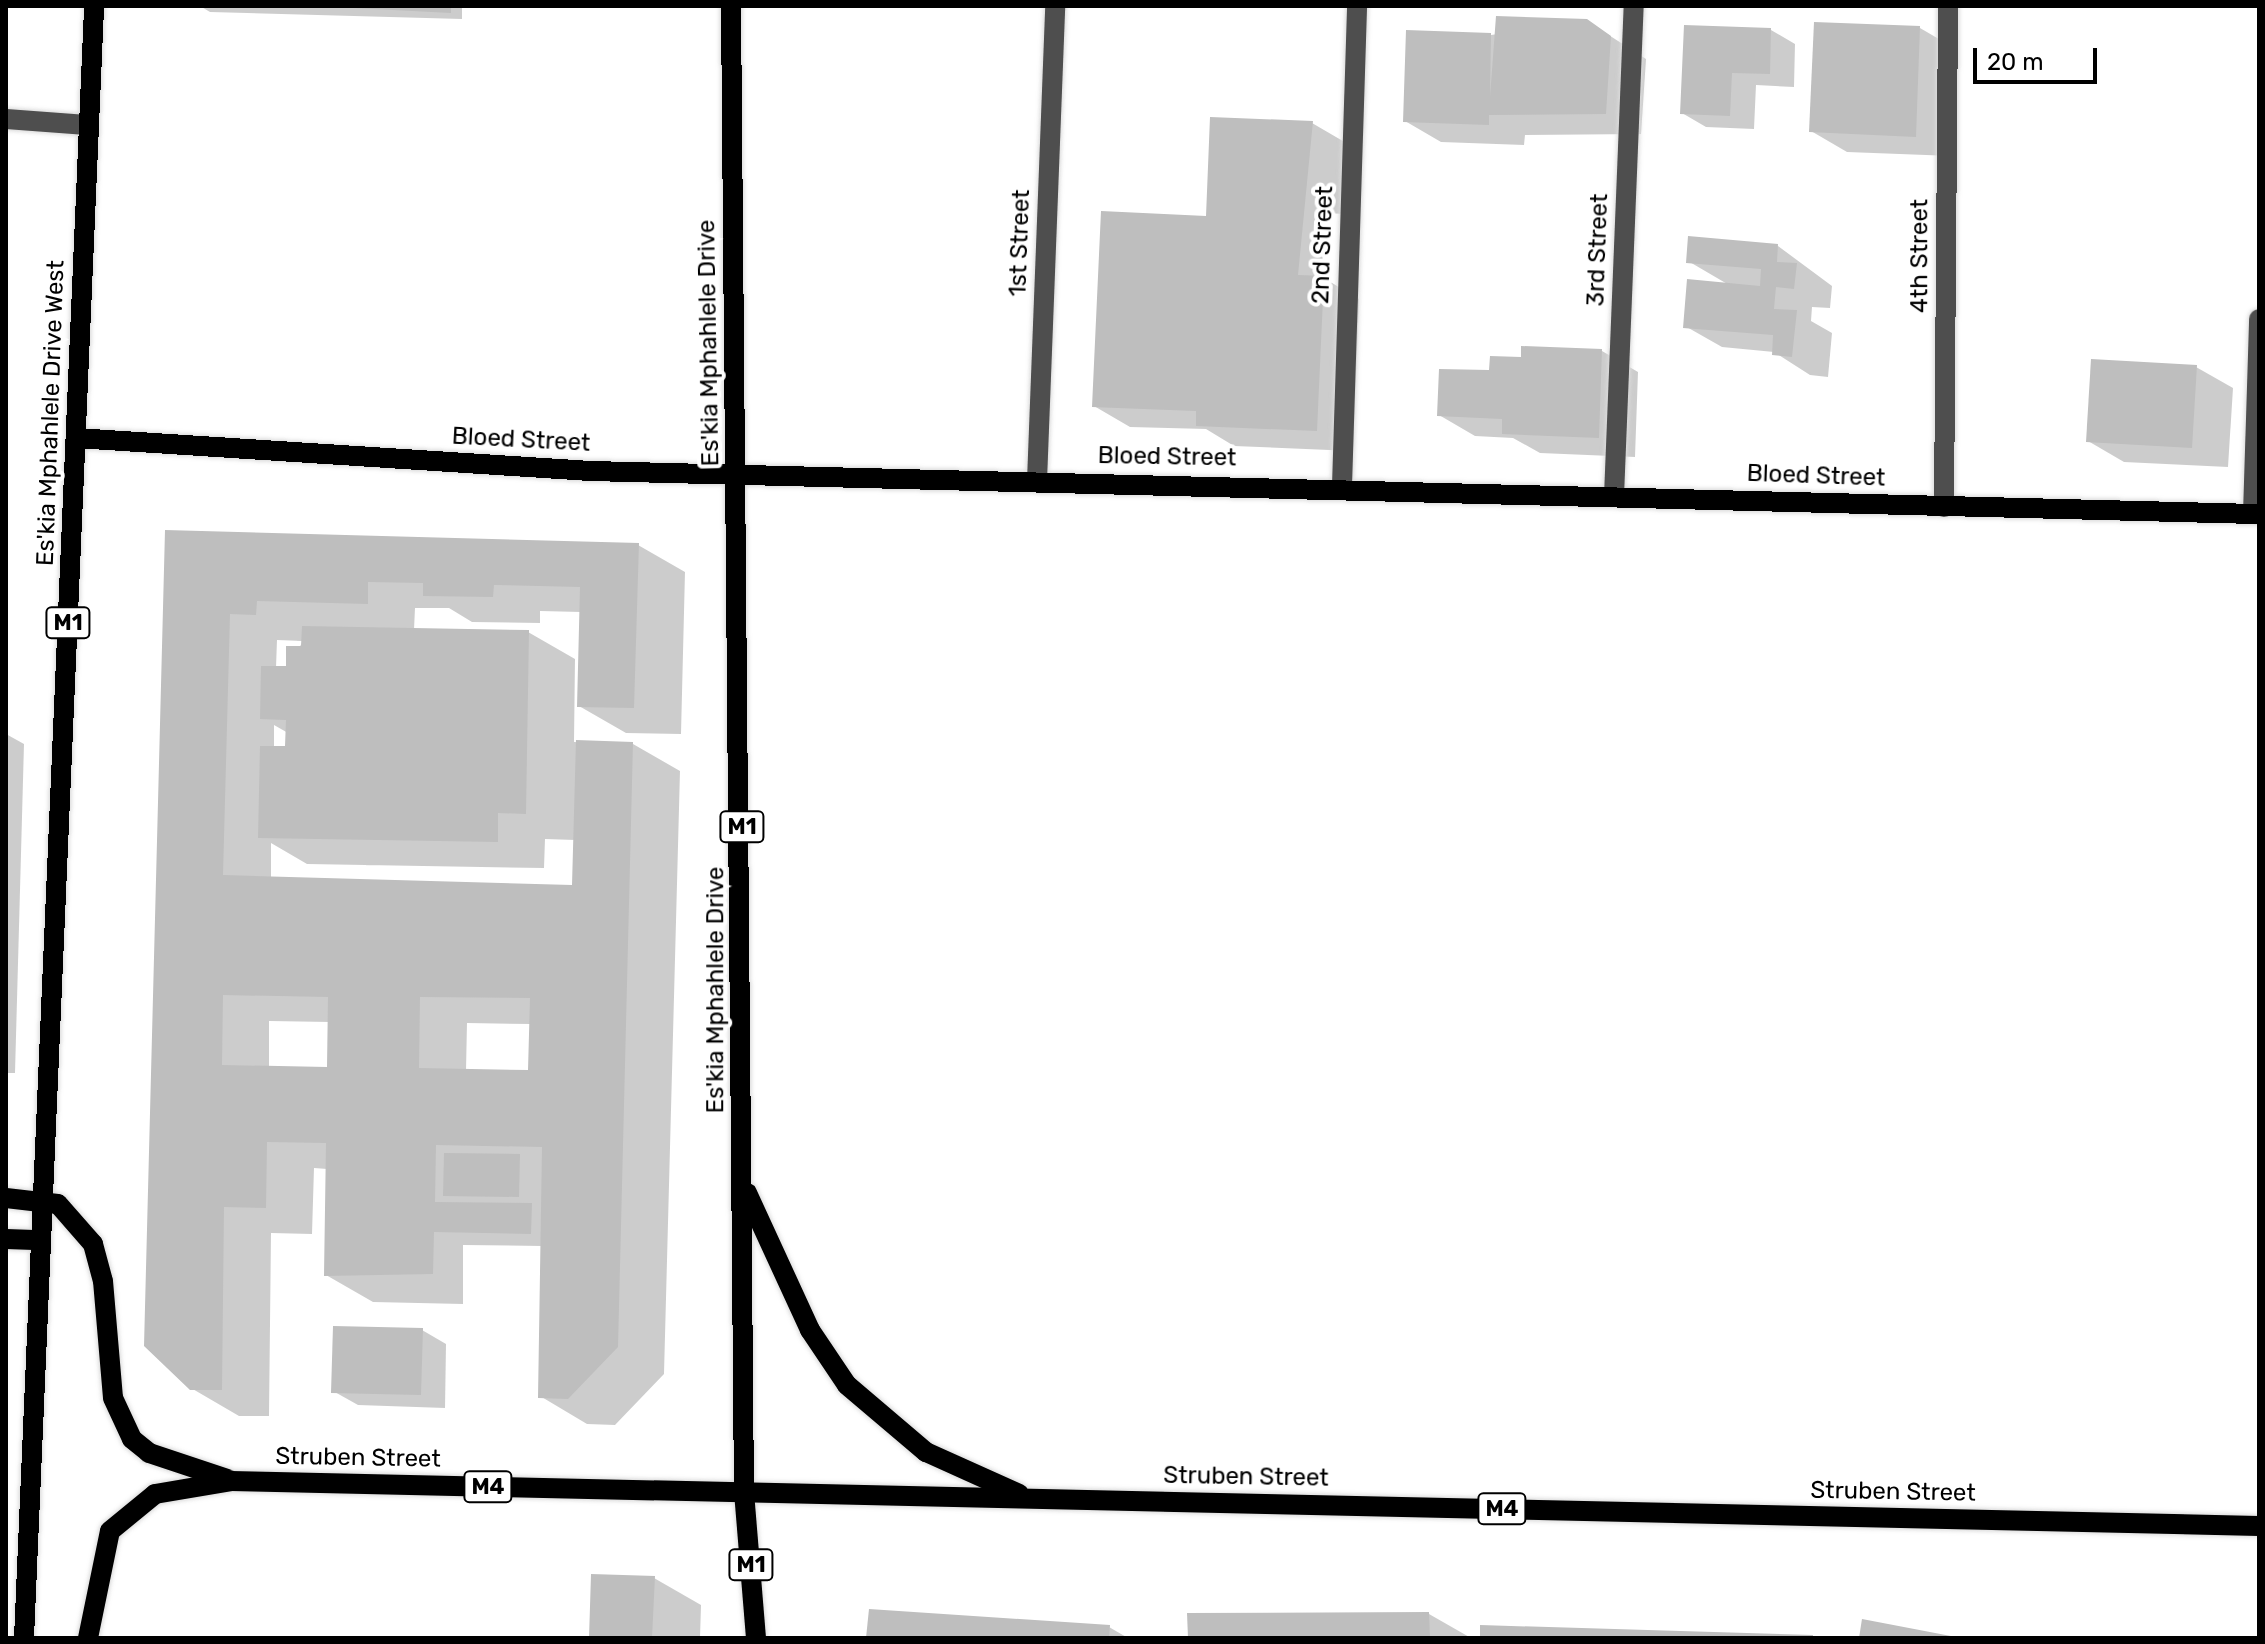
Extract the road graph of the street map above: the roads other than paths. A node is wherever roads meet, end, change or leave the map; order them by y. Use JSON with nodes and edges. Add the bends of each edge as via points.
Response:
{"nodes":[{"id":1,"x":94,"y":6,"type":"edge"},
{"id":2,"x":731,"y":6,"type":"edge"},
{"id":3,"x":1055,"y":6,"type":"edge"},
{"id":4,"x":1357,"y":6,"type":"edge"},
{"id":5,"x":1634,"y":6,"type":"edge"},
{"id":6,"x":1948,"y":6,"type":"edge"},
{"id":7,"x":6,"y":119,"type":"edge"},
{"id":8,"x":87,"y":125,"type":"junction"},
{"id":9,"x":2259,"y":319,"type":"edge"},
{"id":10,"x":76,"y":438,"type":"junction"},
{"id":11,"x":736,"y":473,"type":"junction"},
{"id":12,"x":1037,"y":481,"type":"junction"},
{"id":13,"x":1342,"y":486,"type":"junction"},
{"id":14,"x":1614,"y":496,"type":"junction"},
{"id":15,"x":1944,"y":507,"type":"junction"},
{"id":16,"x":2256,"y":514,"type":"edge"},
{"id":17,"x":743,"y":1181,"type":"junction"},
{"id":18,"x":6,"y":1198,"type":"edge"},
{"id":19,"x":43,"y":1200,"type":"junction"},
{"id":20,"x":6,"y":1239,"type":"edge"},
{"id":21,"x":41,"y":1240,"type":"junction"},
{"id":22,"x":231,"y":1481,"type":"junction"},
{"id":23,"x":744,"y":1492,"type":"junction"},
{"id":24,"x":1029,"y":1499,"type":"junction"},
{"id":25,"x":2259,"y":1526,"type":"edge"},
{"id":26,"x":24,"y":1638,"type":"edge"},
{"id":27,"x":88,"y":1638,"type":"edge"},
{"id":28,"x":756,"y":1638,"type":"edge"}],
"edges":[{"from":1,"to":8,"type":"main road","name":"Es'kia Mphahlele Drive West","number":"M1"},
{"from":2,"to":11,"type":"main road","name":"Es'kia Mphahlele Drive","number":"M1"},
{"from":3,"to":12,"type":"street","name":"1st Street"},
{"from":4,"to":13,"type":"street","name":"2nd Street"},
{"from":5,"to":14,"type":"street","name":"3rd Street"},
{"from":6,"to":15,"type":"street","name":"4th Street"},
{"from":7,"to":8,"type":"street"},
{"from":8,"to":10,"type":"main road","name":"Es'kia Mphahlele Drive West","number":"M1"},
{"from":9,"to":16,"type":"street"},
{"from":10,"to":11,"type":"main road","name":"Bloed Street"},
{"from":10,"to":19,"type":"main road","name":"Es'kia Mphahlele Drive West","number":"M1"},
{"from":11,"to":12,"type":"main road","name":"Bloed Street"},
{"from":11,"to":17,"type":"main road","name":"Es'kia Mphahlele Drive","number":"M1"},
{"from":12,"to":13,"type":"main road","name":"Bloed Street"},
{"from":13,"to":14,"type":"main road","name":"Bloed Street"},
{"from":14,"to":15,"type":"main road","name":"Bloed Street"},
{"from":15,"to":16,"type":"main road","name":"Bloed Street"},
{"from":17,"to":23,"type":"main road","name":"Es'kia Mphahlele Drive","number":"M1"},
{"from":17,"to":24,"type":"main road","via":[[810,1330],[847,1385],[926,1452]]},
{"from":18,"to":19,"type":"main road"},
{"from":19,"to":21,"type":"main road","name":"Es'kia Mphahlele Drive West","number":"M1"},
{"from":19,"to":22,"type":"main road","via":[[71,1212],[93,1244],[103,1281],[113,1398],[127,1432],[149,1453]]},
{"from":20,"to":21,"type":"main road"},
{"from":21,"to":26,"type":"main road","name":"Es'kia Mphahlele Drive West","number":"M1"},
{"from":22,"to":23,"type":"main road","name":"Struben Street","number":"M4"},
{"from":22,"to":27,"type":"main road","via":[[155,1494],[110,1531]]},
{"from":23,"to":24,"type":"main road","name":"Struben Street","number":"M4"},
{"from":23,"to":28,"type":"main road","name":"Es'kia Mphahlele Drive","number":"M1"},
{"from":24,"to":25,"type":"main road","name":"Struben Street","number":"M4"}]}
